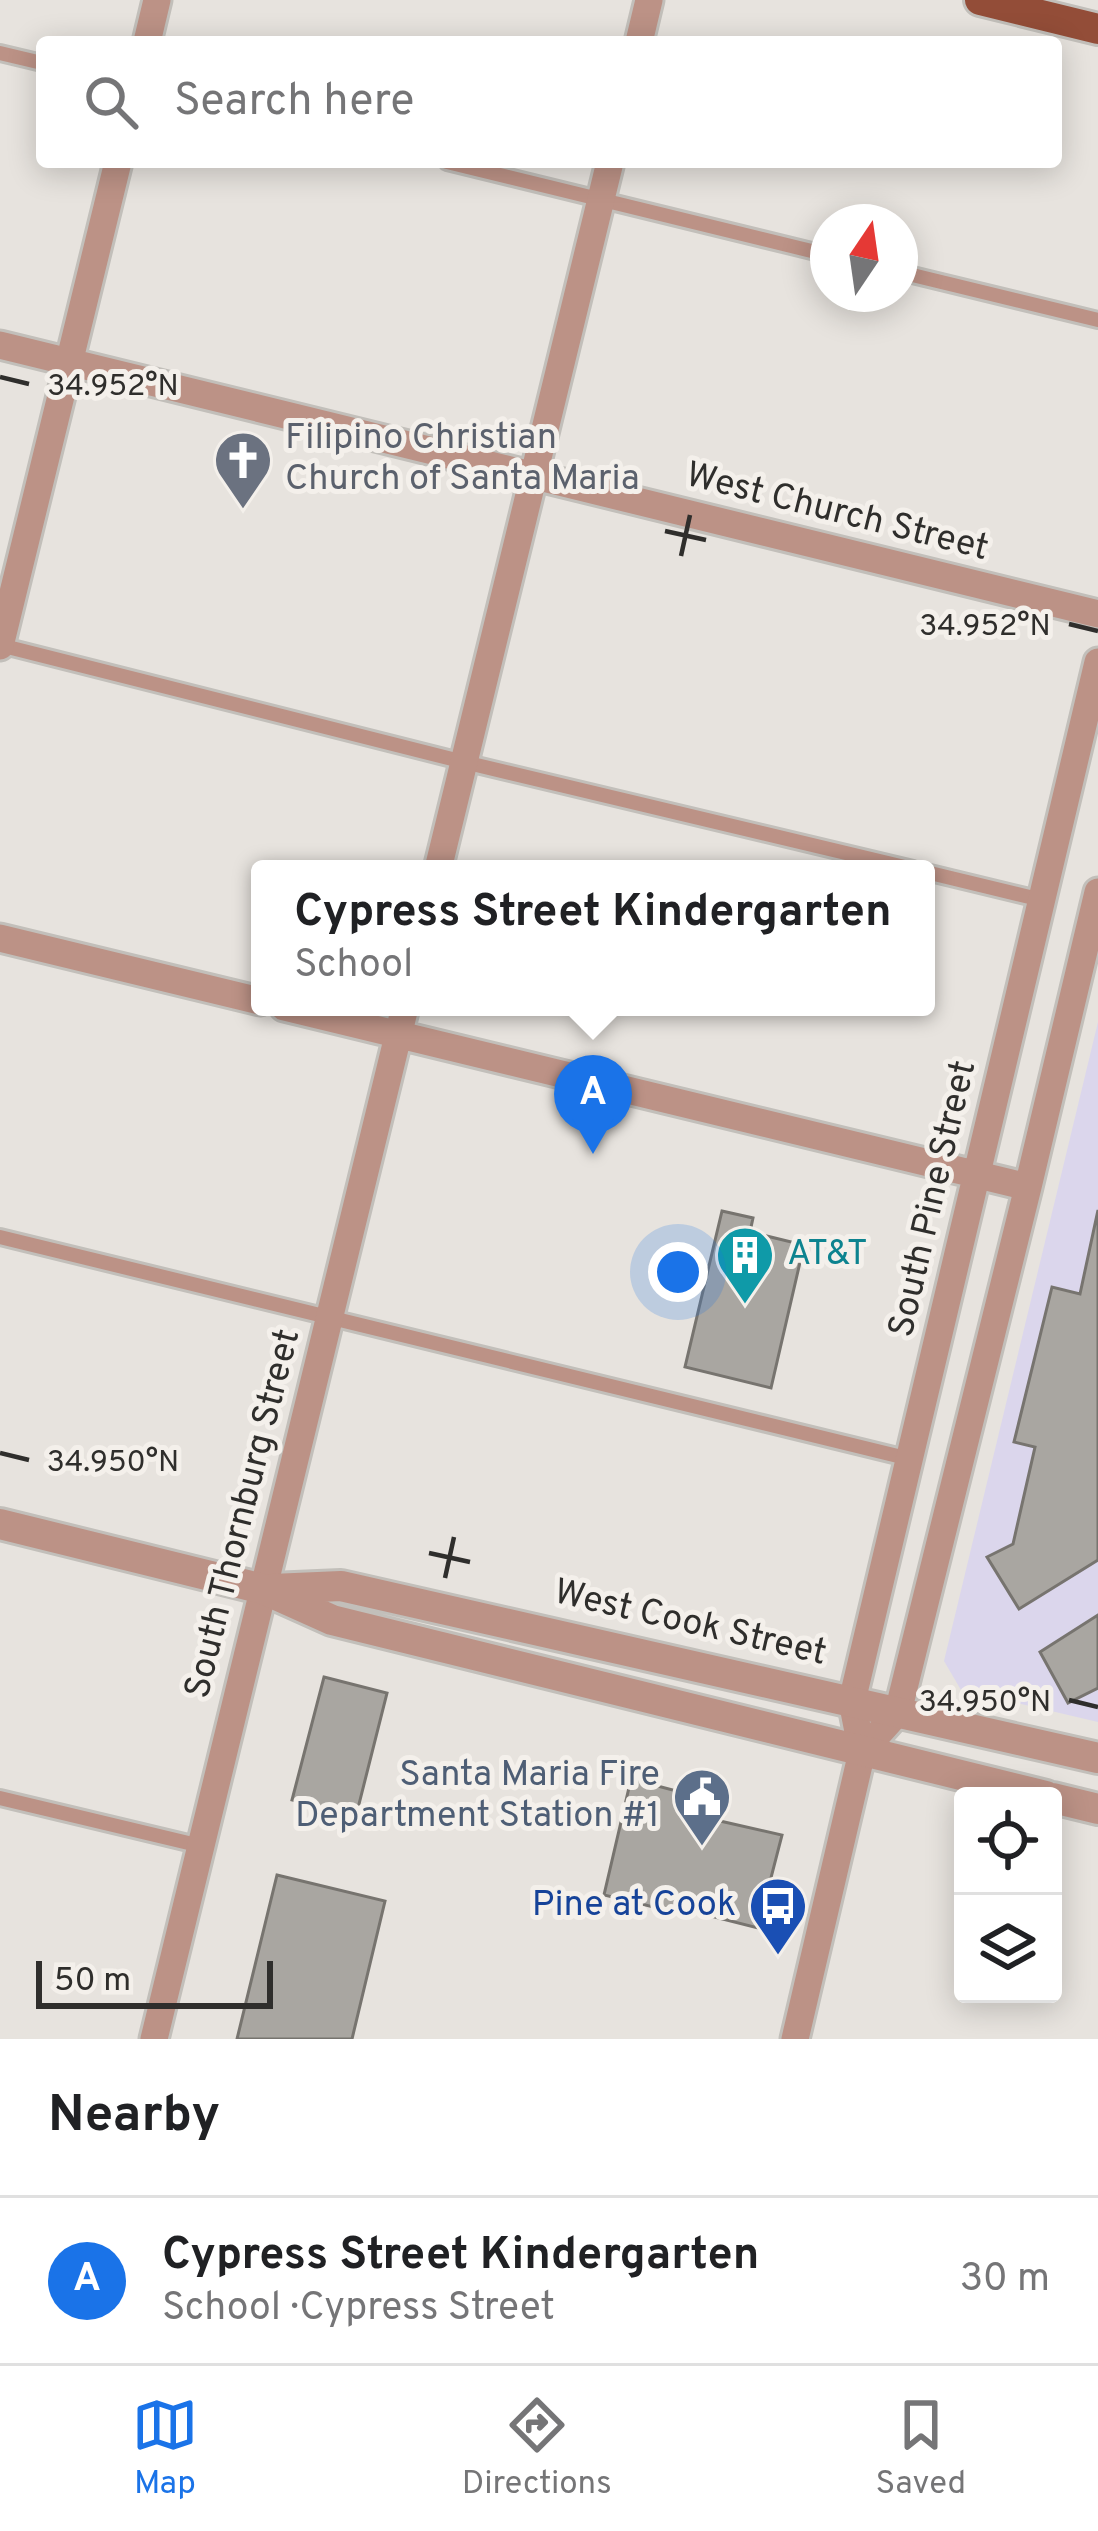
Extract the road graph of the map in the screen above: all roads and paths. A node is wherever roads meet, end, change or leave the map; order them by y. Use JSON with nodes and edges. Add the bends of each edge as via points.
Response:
{"nodes":[{"id":1,"x":157,"y":0,"type":"edge"},
{"id":2,"x":649,"y":0,"type":"edge"},
{"id":3,"x":980,"y":0,"type":"edge"},
{"id":4,"x":1098,"y":29,"type":"edge"},
{"id":5,"x":148,"y":36,"type":"edge"},
{"id":6,"x":640,"y":36,"type":"edge"},
{"id":7,"x":0,"y":53,"type":"edge"},
{"id":8,"x":36,"y":62,"type":"edge"},
{"id":9,"x":117,"y":168,"type":"edge"},
{"id":10,"x":471,"y":168,"type":"edge"},
{"id":11,"x":609,"y":168,"type":"edge"},
{"id":12,"x":601,"y":200,"type":"junction"},
{"id":13,"x":810,"y":251,"type":"edge"},
{"id":14,"x":918,"y":276,"type":"edge"},
{"id":15,"x":1098,"y":320,"type":"edge"},
{"id":16,"x":0,"y":345,"type":"edge"},
{"id":17,"x":69,"y":362,"type":"junction"},
{"id":18,"x":534,"y":476,"type":"junction"},
{"id":19,"x":1098,"y":614,"type":"edge"},
{"id":20,"x":0,"y":645,"type":"edge"},
{"id":21,"x":1098,"y":662,"type":"edge"},
{"id":22,"x":464,"y":762,"type":"junction"},
{"id":23,"x":440,"y":860,"type":"edge"},
{"id":24,"x":875,"y":860,"type":"edge"},
{"id":25,"x":935,"y":874,"type":"edge"},
{"id":26,"x":1098,"y":892,"type":"edge"},
{"id":27,"x":1042,"y":900,"type":"junction"},
{"id":28,"x":1093,"y":933,"type":"edge"},
{"id":29,"x":0,"y":938,"type":"edge"},
{"id":30,"x":251,"y":999,"type":"edge"},
{"id":31,"x":359,"y":1016,"type":"edge"},
{"id":32,"x":401,"y":1021,"type":"edge"},
{"id":33,"x":977,"y":1175,"type":"junction"},
{"id":34,"x":1028,"y":1187,"type":"junction"},
{"id":35,"x":0,"y":1237,"type":"edge"},
{"id":36,"x":329,"y":1317,"type":"junction"},
{"id":37,"x":910,"y":1459,"type":"junction"},
{"id":38,"x":0,"y":1524,"type":"edge"},
{"id":39,"x":263,"y":1589,"type":"junction"},
{"id":40,"x":852,"y":1701,"type":"junction"},
{"id":41,"x":898,"y":1712,"type":"junction"},
{"id":42,"x":862,"y":1752,"type":"junction"},
{"id":43,"x":1098,"y":1758,"type":"edge"},
{"id":44,"x":1007,"y":1787,"type":"edge"},
{"id":45,"x":0,"y":1798,"type":"edge"},
{"id":46,"x":1062,"y":1800,"type":"edge"},
{"id":47,"x":1098,"y":1808,"type":"edge"},
{"id":48,"x":201,"y":1846,"type":"junction"},
{"id":49,"x":154,"y":2039,"type":"edge"},
{"id":50,"x":795,"y":2039,"type":"edge"}],
"edges":[{"from":1,"to":5,"type":"street"},
{"from":2,"to":6,"type":"street"},
{"from":3,"to":4,"type":"main road"},
{"from":7,"to":8,"type":"lane"},
{"from":9,"to":17,"type":"street"},
{"from":10,"to":12,"type":"lane"},
{"from":11,"to":12,"type":"street"},
{"from":12,"to":13,"type":"lane"},
{"from":12,"to":18,"type":"street"},
{"from":14,"to":15,"type":"lane"},
{"from":16,"to":17,"type":"street","name":"West Church Street"},
{"from":17,"to":18,"type":"street","name":"West Church Street"},
{"from":17,"to":20,"type":"street"},
{"from":18,"to":19,"type":"street","name":"West Church Street"},
{"from":18,"to":22,"type":"street"},
{"from":20,"to":22,"type":"lane"},
{"from":21,"to":27,"type":"street","name":"South Pine Street"},
{"from":22,"to":23,"type":"street"},
{"from":22,"to":24,"type":"lane"},
{"from":25,"to":27,"type":"lane"},
{"from":26,"to":28,"type":"street","name":"South Pine Street"},
{"from":27,"to":33,"type":"street","name":"South Pine Street"},
{"from":28,"to":34,"type":"street","name":"South Pine Street"},
{"from":29,"to":30,"type":"street"},
{"from":31,"to":32,"type":"street"},
{"from":32,"to":33,"type":"street"},
{"from":32,"to":36,"type":"street","name":"South Thornburg Street"},
{"from":33,"to":34,"type":"street"},
{"from":33,"to":37,"type":"street","name":"South Pine Street"},
{"from":34,"to":41,"type":"street","name":"South Pine Street"},
{"from":35,"to":36,"type":"lane"},
{"from":36,"to":37,"type":"lane"},
{"from":36,"to":39,"type":"street","name":"South Thornburg Street"},
{"from":37,"to":40,"type":"street","name":"South Pine Street"},
{"from":38,"to":39,"type":"street","name":"West Cook Street"},
{"from":39,"to":40,"type":"street","name":"West Cook Street","via":[[341,1586]]},
{"from":39,"to":42,"type":"street","name":"West Cook Street","via":[[332,1620]]},
{"from":39,"to":48,"type":"street","name":"South Thornburg Street"},
{"from":40,"to":41,"type":"street","name":"West Cook Street"},
{"from":40,"to":42,"type":"street","name":"South Pine Street"},
{"from":41,"to":42,"type":"street","name":"South Pine Street"},
{"from":41,"to":43,"type":"street","name":"West Cook Street"},
{"from":42,"to":44,"type":"street","name":"West Cook Street"},
{"from":42,"to":50,"type":"street","name":"South Pine Street"},
{"from":45,"to":48,"type":"lane"},
{"from":46,"to":47,"type":"street","name":"West Cook Street"},
{"from":48,"to":49,"type":"street","name":"South Thornburg Street"}]}
